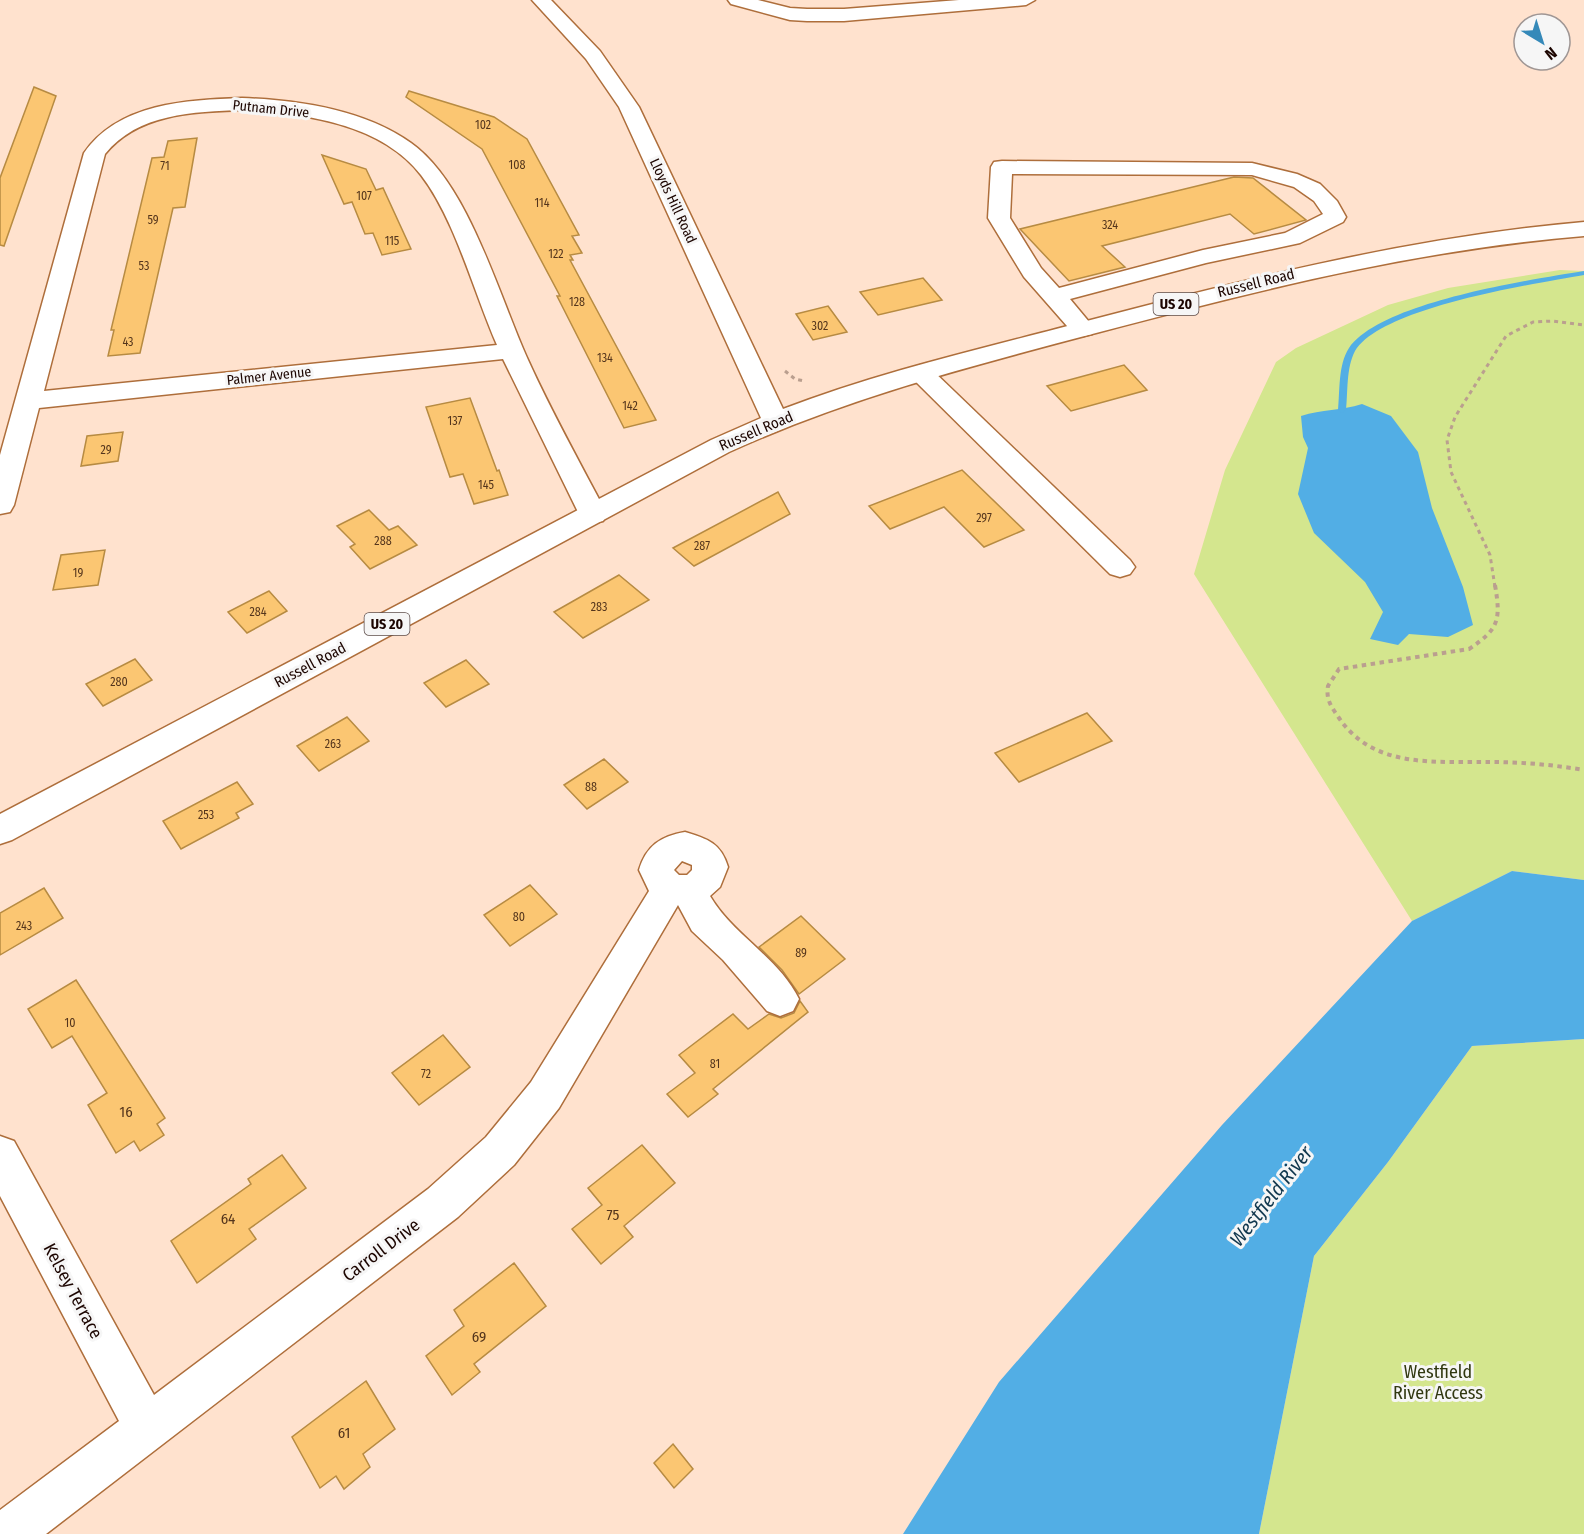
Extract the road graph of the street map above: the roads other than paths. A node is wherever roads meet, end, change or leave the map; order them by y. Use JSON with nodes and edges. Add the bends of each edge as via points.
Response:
{"nodes":[{"id":1,"x":541,"y":0,"type":"edge"},
{"id":2,"x":737,"y":0,"type":"edge"},
{"id":3,"x":1026,"y":0,"type":"edge"},
{"id":4,"x":1584,"y":229,"type":"edge"},
{"id":5,"x":1054,"y":296,"type":"junction"},
{"id":6,"x":1083,"y":328,"type":"junction"},
{"id":7,"x":512,"y":351,"type":"junction"},
{"id":8,"x":921,"y":373,"type":"junction"},
{"id":9,"x":27,"y":401,"type":"junction"},
{"id":10,"x":776,"y":421,"type":"junction"},
{"id":11,"x":0,"y":505,"type":"edge"},
{"id":12,"x":593,"y":514,"type":"junction"},
{"id":13,"x":1120,"y":567,"type":"dead end"},
{"id":14,"x":0,"y":830,"type":"edge"},
{"id":15,"x":780,"y":999,"type":"dead end"},
{"id":16,"x":0,"y":1155,"type":"edge"},
{"id":17,"x":147,"y":1428,"type":"junction"},
{"id":18,"x":7,"y":1534,"type":"edge"}],
"edges":[{"from":1,"to":10,"type":"street","name":"Lloyds Hill Road","via":[[593,55],[629,107]]},
{"from":2,"to":3,"type":"street","via":[[790,14],[844,15]]},
{"from":4,"to":6,"type":"street","name":"Russell Road","number":"US 20","via":[[1475,239],[1342,262]]},
{"from":5,"to":5,"type":"street","via":[[1032,272],[999,218],[1002,167],[1252,169],[1281,174],[1311,188],[1330,202],[1335,217],[1293,238]]},
{"from":5,"to":6,"type":"street"},
{"from":6,"to":8,"type":"street","name":"Russell Road","number":"US 20"},
{"from":7,"to":9,"type":"street","name":"Palmer Avenue"},
{"from":7,"to":9,"type":"street","name":"Putnam Drive","via":[[467,242],[421,161],[376,132],[336,118],[253,104],[213,105],[135,122],[110,134],[95,153]]},
{"from":7,"to":12,"type":"street","name":"Putnam Drive"},
{"from":8,"to":10,"type":"street","name":"Russell Road","number":"US 20"},
{"from":8,"to":13,"type":"street"},
{"from":9,"to":11,"type":"street","name":"Putnam Drive"},
{"from":10,"to":12,"type":"street","name":"Russell Road","number":"US 20","via":[[720,446]]},
{"from":12,"to":14,"type":"street","name":"Russell Road","number":"US 20"},
{"from":15,"to":17,"type":"street","name":"Carroll Drive","via":[[679,889],[545,1095],[500,1151],[442,1203]]},
{"from":16,"to":17,"type":"street","name":"Kelsey Terrace"},
{"from":17,"to":18,"type":"street","name":"Carroll Drive"}]}
